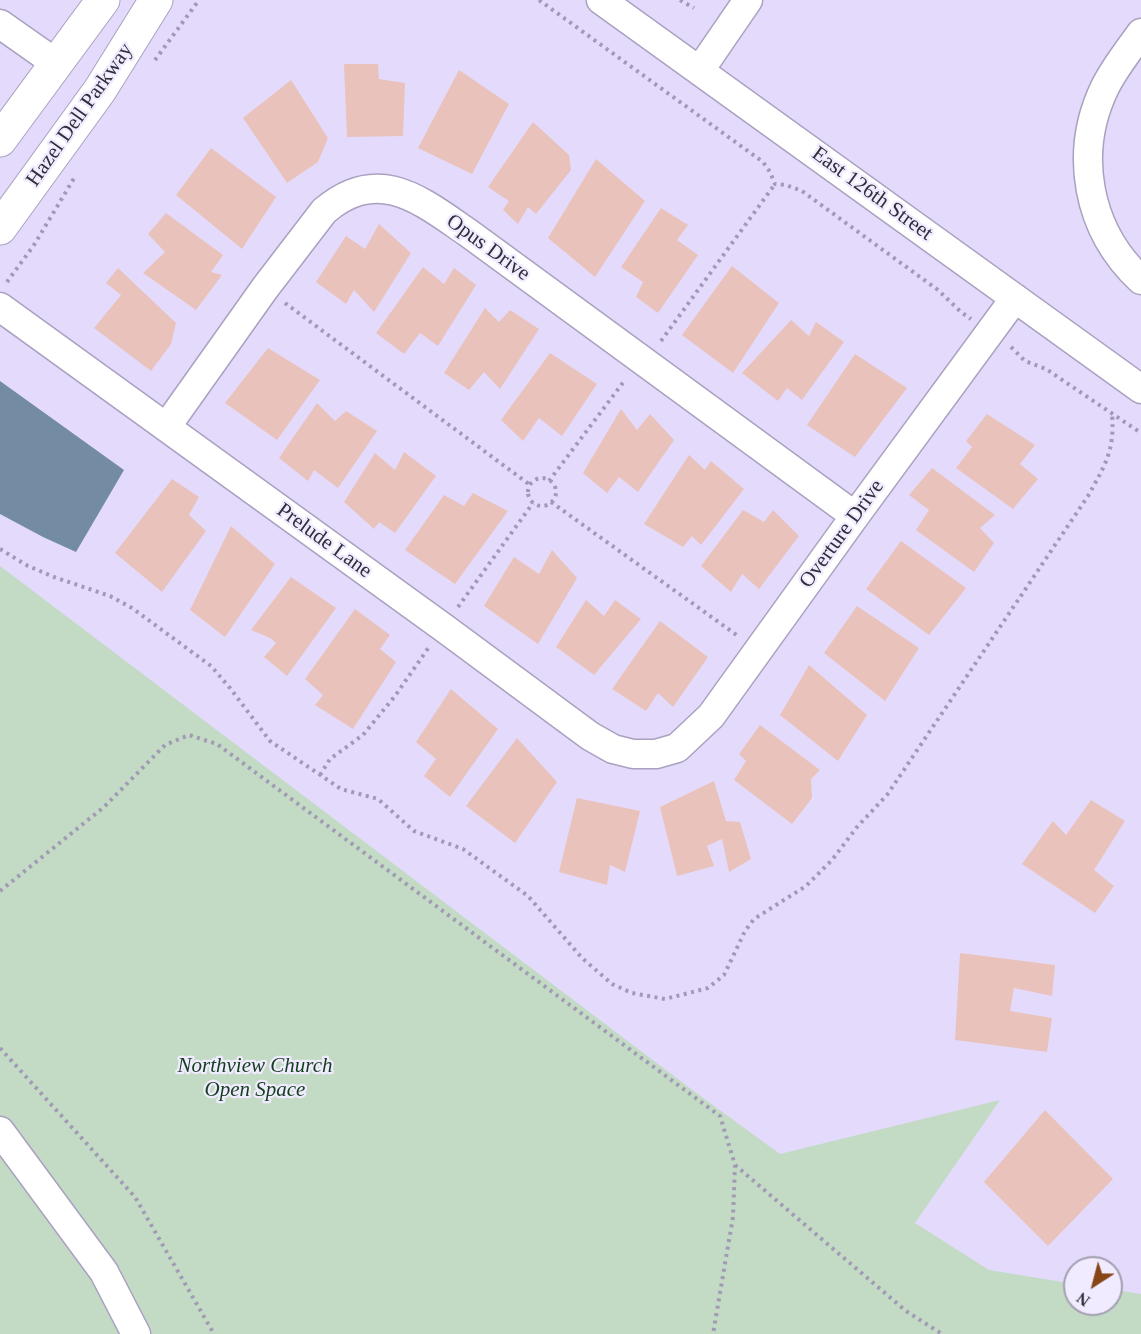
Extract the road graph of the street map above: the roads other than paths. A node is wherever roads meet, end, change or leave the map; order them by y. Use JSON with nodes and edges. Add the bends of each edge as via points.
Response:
{"nodes":[{"id":1,"x":103,"y":0,"type":"edge"},
{"id":2,"x":156,"y":0,"type":"edge"},
{"id":3,"x":601,"y":0,"type":"edge"},
{"id":4,"x":748,"y":0,"type":"edge"},
{"id":5,"x":0,"y":24,"type":"edge"},
{"id":6,"x":1141,"y":33,"type":"edge"},
{"id":7,"x":57,"y":64,"type":"junction"},
{"id":8,"x":700,"y":70,"type":"junction"},
{"id":9,"x":0,"y":140,"type":"edge"},
{"id":10,"x":0,"y":228,"type":"edge"},
{"id":11,"x":1141,"y":280,"type":"edge"},
{"id":12,"x":1015,"y":298,"type":"junction"},
{"id":13,"x":0,"y":307,"type":"edge"},
{"id":14,"x":1141,"y":389,"type":"edge"},
{"id":15,"x":167,"y":426,"type":"junction"},
{"id":16,"x":855,"y":516,"type":"junction"},
{"id":17,"x":656,"y":754,"type":"joint"},
{"id":18,"x":0,"y":1131,"type":"edge"},
{"id":19,"x":136,"y":1334,"type":"edge"}],
"edges":[{"from":1,"to":7,"type":"main road"},
{"from":2,"to":10,"type":"main road","name":"Hazel Dell Parkway","via":[[100,90]]},
{"from":3,"to":8,"type":"street","name":"East 126th Street"},
{"from":4,"to":8,"type":"street"},
{"from":5,"to":7,"type":"street"},
{"from":6,"to":11,"type":"street","via":[[1099,102],[1088,156],[1091,193],[1101,226]]},
{"from":7,"to":9,"type":"main road"},
{"from":8,"to":12,"type":"street","name":"East 126th Street"},
{"from":12,"to":14,"type":"street","name":"East 126th Street"},
{"from":12,"to":16,"type":"street","name":"Overture Drive"},
{"from":13,"to":15,"type":"street","name":"Prelude Lane"},
{"from":15,"to":16,"type":"street","name":"Opus Drive","via":[[324,211],[364,190],[396,190],[430,206]]},
{"from":15,"to":17,"type":"street","name":"Prelude Lane","via":[[590,736],[613,749]]},
{"from":16,"to":17,"type":"street","name":"Overture Drive","via":[[711,717],[677,748]]},
{"from":18,"to":19,"type":"street","via":[[104,1272]]}]}
